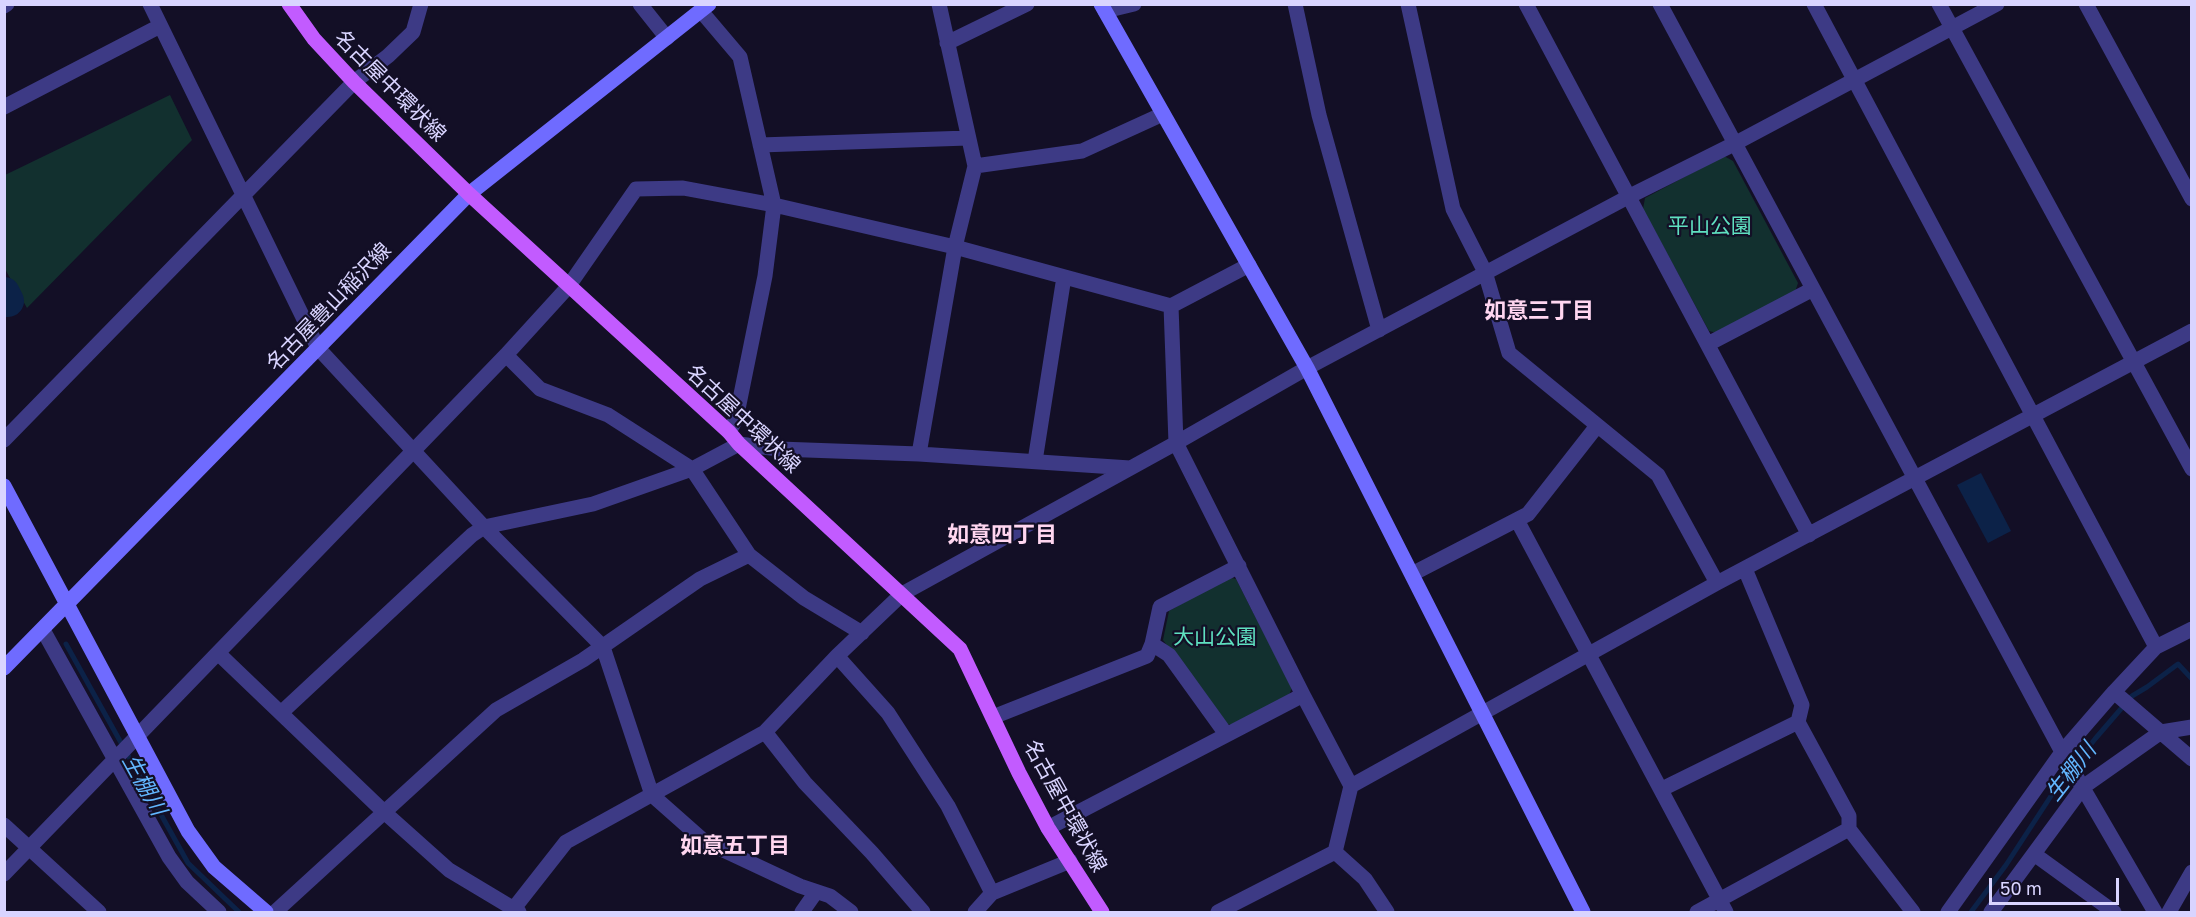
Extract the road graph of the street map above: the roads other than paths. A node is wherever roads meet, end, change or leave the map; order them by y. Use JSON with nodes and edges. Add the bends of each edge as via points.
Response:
{"nodes":[{"id":1,"x":150,"y":4,"type":"edge"},
{"id":2,"x":290,"y":4,"type":"edge"},
{"id":3,"x":421,"y":4,"type":"edge"},
{"id":4,"x":640,"y":4,"type":"edge"},
{"id":5,"x":939,"y":4,"type":"edge"},
{"id":6,"x":1027,"y":4,"type":"edge"},
{"id":7,"x":1134,"y":4,"type":"edge"},
{"id":8,"x":1295,"y":4,"type":"edge"},
{"id":9,"x":1408,"y":4,"type":"edge"},
{"id":10,"x":1526,"y":4,"type":"edge"},
{"id":11,"x":1660,"y":4,"type":"edge"},
{"id":12,"x":1814,"y":4,"type":"edge"},
{"id":13,"x":1939,"y":4,"type":"edge"},
{"id":14,"x":1997,"y":4,"type":"edge"},
{"id":15,"x":2086,"y":4,"type":"edge"},
{"id":16,"x":705,"y":8,"type":"edge"},
{"id":17,"x":1103,"y":8,"type":"edge"},
{"id":18,"x":160,"y":26,"type":"junction"},
{"id":19,"x":1952,"y":28,"type":"junction"},
{"id":20,"x":667,"y":38,"type":"junction"},
{"id":21,"x":947,"y":43,"type":"junction"},
{"id":22,"x":1854,"y":80,"type":"junction"},
{"id":23,"x":354,"y":82,"type":"junction"},
{"id":24,"x":4,"y":107,"type":"edge"},
{"id":25,"x":1164,"y":114,"type":"junction"},
{"id":26,"x":968,"y":138,"type":"junction"},
{"id":27,"x":1734,"y":144,"type":"junction"},
{"id":28,"x":760,"y":145,"type":"junction"},
{"id":29,"x":975,"y":166,"type":"junction"},
{"id":30,"x":469,"y":194,"type":"junction"},
{"id":31,"x":243,"y":196,"type":"junction"},
{"id":32,"x":1628,"y":196,"type":"junction"},
{"id":33,"x":2192,"y":199,"type":"edge"},
{"id":34,"x":774,"y":205,"type":"junction"},
{"id":35,"x":955,"y":247,"type":"junction"},
{"id":36,"x":1250,"y":265,"type":"junction"},
{"id":37,"x":1485,"y":272,"type":"junction"},
{"id":38,"x":1064,"y":277,"type":"junction"},
{"id":39,"x":568,"y":286,"type":"junction"},
{"id":40,"x":1813,"y":289,"type":"junction"},
{"id":41,"x":1171,"y":306,"type":"junction"},
{"id":42,"x":1379,"y":330,"type":"junction"},
{"id":43,"x":2192,"y":331,"type":"edge"},
{"id":44,"x":1707,"y":344,"type":"junction"},
{"id":45,"x":318,"y":348,"type":"junction"},
{"id":46,"x":506,"y":355,"type":"junction"},
{"id":47,"x":2135,"y":361,"type":"junction"},
{"id":48,"x":1307,"y":368,"type":"junction"},
{"id":49,"x":2033,"y":416,"type":"junction"},
{"id":50,"x":1597,"y":426,"type":"junction"},
{"id":51,"x":729,"y":432,"type":"junction"},
{"id":52,"x":4,"y":440,"type":"edge"},
{"id":53,"x":1176,"y":443,"type":"junction"},
{"id":54,"x":739,"y":444,"type":"junction"},
{"id":55,"x":415,"y":451,"type":"junction"},
{"id":56,"x":919,"y":454,"type":"junction"},
{"id":57,"x":1035,"y":461,"type":"junction"},
{"id":58,"x":1130,"y":468,"type":"junction"},
{"id":59,"x":692,"y":469,"type":"junction"},
{"id":60,"x":2192,"y":469,"type":"edge"},
{"id":61,"x":1915,"y":478,"type":"junction"},
{"id":62,"x":4,"y":486,"type":"edge"},
{"id":63,"x":1517,"y":520,"type":"junction"},
{"id":64,"x":484,"y":527,"type":"junction"},
{"id":65,"x":1809,"y":535,"type":"junction"},
{"id":66,"x":749,"y":555,"type":"junction"},
{"id":67,"x":1239,"y":566,"type":"junction"},
{"id":68,"x":1745,"y":569,"type":"junction"},
{"id":69,"x":1412,"y":574,"type":"junction"},
{"id":70,"x":1717,"y":583,"type":"junction"},
{"id":71,"x":902,"y":594,"type":"junction"},
{"id":72,"x":62,"y":608,"type":"junction"},
{"id":73,"x":45,"y":628,"type":"junction"},
{"id":74,"x":2192,"y":629,"type":"edge"},
{"id":75,"x":862,"y":633,"type":"junction"},
{"id":76,"x":1152,"y":644,"type":"junction"},
{"id":77,"x":603,"y":647,"type":"junction"},
{"id":78,"x":2156,"y":647,"type":"junction"},
{"id":79,"x":219,"y":654,"type":"junction"},
{"id":80,"x":1590,"y":655,"type":"junction"},
{"id":81,"x":837,"y":656,"type":"junction"},
{"id":82,"x":4,"y":668,"type":"edge"},
{"id":83,"x":2116,"y":693,"type":"junction"},
{"id":84,"x":1303,"y":695,"type":"junction"},
{"id":85,"x":282,"y":712,"type":"junction"},
{"id":86,"x":1481,"y":714,"type":"junction"},
{"id":87,"x":993,"y":717,"type":"junction"},
{"id":88,"x":1798,"y":722,"type":"junction"},
{"id":89,"x":2192,"y":727,"type":"edge"},
{"id":90,"x":765,"y":732,"type":"junction"},
{"id":91,"x":2161,"y":732,"type":"junction"},
{"id":92,"x":1226,"y":734,"type":"junction"},
{"id":93,"x":134,"y":742,"type":"junction"},
{"id":94,"x":2064,"y":755,"type":"junction"},
{"id":95,"x":116,"y":759,"type":"junction"},
{"id":96,"x":2192,"y":759,"type":"edge"},
{"id":97,"x":2080,"y":783,"type":"junction"},
{"id":98,"x":1351,"y":786,"type":"junction"},
{"id":99,"x":1662,"y":789,"type":"junction"},
{"id":100,"x":652,"y":795,"type":"junction"},
{"id":101,"x":383,"y":811,"type":"junction"},
{"id":102,"x":4,"y":825,"type":"edge"},
{"id":103,"x":1048,"y":828,"type":"junction"},
{"id":104,"x":1849,"y":829,"type":"junction"},
{"id":105,"x":31,"y":848,"type":"junction"},
{"id":106,"x":1335,"y":852,"type":"junction"},
{"id":107,"x":2034,"y":854,"type":"junction"},
{"id":108,"x":1070,"y":861,"type":"junction"},
{"id":109,"x":2192,"y":872,"type":"edge"},
{"id":110,"x":4,"y":874,"type":"edge"},
{"id":111,"x":816,"y":892,"type":"junction"},
{"id":112,"x":992,"y":893,"type":"junction"},
{"id":113,"x":1723,"y":906,"type":"edge"},
{"id":114,"x":515,"y":911,"type":"edge"},
{"id":115,"x":99,"y":912,"type":"edge"},
{"id":116,"x":219,"y":912,"type":"edge"},
{"id":117,"x":266,"y":912,"type":"edge"},
{"id":118,"x":275,"y":912,"type":"edge"},
{"id":119,"x":801,"y":912,"type":"edge"},
{"id":120,"x":851,"y":912,"type":"edge"},
{"id":121,"x":923,"y":912,"type":"edge"},
{"id":122,"x":975,"y":912,"type":"edge"},
{"id":123,"x":1102,"y":912,"type":"edge"},
{"id":124,"x":1218,"y":912,"type":"edge"},
{"id":125,"x":1387,"y":912,"type":"edge"},
{"id":126,"x":1582,"y":912,"type":"edge"},
{"id":127,"x":1697,"y":912,"type":"edge"},
{"id":128,"x":1913,"y":912,"type":"edge"},
{"id":129,"x":1948,"y":912,"type":"edge"},
{"id":130,"x":1992,"y":912,"type":"edge"},
{"id":131,"x":2114,"y":912,"type":"edge"},
{"id":132,"x":2155,"y":912,"type":"edge"},
{"id":133,"x":2169,"y":912,"type":"edge"}],
"edges":[{"from":1,"to":18,"type":"street"},
{"from":2,"to":23,"type":"main road","name":"名古屋中環状線","via":[[314,39]]},
{"from":3,"to":23,"type":"street","via":[[413,32]]},
{"from":4,"to":20,"type":"street"},
{"from":5,"to":21,"type":"street"},
{"from":6,"to":21,"type":"street"},
{"from":7,"to":17,"type":"street"},
{"from":8,"to":42,"type":"street","via":[[1319,115]]},
{"from":9,"to":37,"type":"street","via":[[1454,209]]},
{"from":10,"to":32,"type":"street"},
{"from":11,"to":27,"type":"street"},
{"from":12,"to":22,"type":"street"},
{"from":13,"to":19,"type":"street"},
{"from":14,"to":19,"type":"street"},
{"from":15,"to":33,"type":"street"},
{"from":16,"to":20,"type":"street","name":"名古屋豊山稲沢線"},
{"from":16,"to":28,"type":"street","via":[[740,57]]},
{"from":17,"to":25,"type":"street"},
{"from":18,"to":24,"type":"street"},
{"from":18,"to":31,"type":"street"},
{"from":19,"to":22,"type":"street"},
{"from":19,"to":47,"type":"street"},
{"from":20,"to":30,"type":"street","name":"名古屋豊山稲沢線"},
{"from":21,"to":26,"type":"street"},
{"from":22,"to":27,"type":"street"},
{"from":22,"to":49,"type":"street"},
{"from":23,"to":30,"type":"main road","name":"名古屋中環状線"},
{"from":23,"to":31,"type":"street"},
{"from":25,"to":29,"type":"street","via":[[1082,151]]},
{"from":25,"to":36,"type":"street"},
{"from":26,"to":28,"type":"street"},
{"from":26,"to":29,"type":"street"},
{"from":27,"to":32,"type":"street"},
{"from":27,"to":40,"type":"street"},
{"from":28,"to":34,"type":"street"},
{"from":29,"to":35,"type":"street"},
{"from":30,"to":39,"type":"main road","name":"名古屋中環状線"},
{"from":30,"to":45,"type":"street","name":"名古屋豊山稲沢線"},
{"from":31,"to":45,"type":"street"},
{"from":31,"to":52,"type":"street"},
{"from":32,"to":37,"type":"street"},
{"from":32,"to":44,"type":"street"},
{"from":34,"to":35,"type":"street"},
{"from":34,"to":39,"type":"street","via":[[683,188],[636,189]]},
{"from":34,"to":51,"type":"street","via":[[765,276],[736,419]]},
{"from":35,"to":38,"type":"street"},
{"from":35,"to":56,"type":"street"},
{"from":36,"to":41,"type":"street"},
{"from":36,"to":48,"type":"street"},
{"from":37,"to":42,"type":"street"},
{"from":37,"to":50,"type":"street","via":[[1509,353]]},
{"from":38,"to":41,"type":"street"},
{"from":38,"to":57,"type":"street"},
{"from":39,"to":46,"type":"street"},
{"from":39,"to":51,"type":"main road","name":"名古屋中環状線"},
{"from":40,"to":44,"type":"street"},
{"from":40,"to":61,"type":"street"},
{"from":41,"to":53,"type":"street"},
{"from":42,"to":48,"type":"street"},
{"from":43,"to":47,"type":"street"},
{"from":44,"to":65,"type":"street"},
{"from":45,"to":55,"type":"street"},
{"from":45,"to":72,"type":"street","name":"名古屋豊山稲沢線"},
{"from":46,"to":55,"type":"street"},
{"from":46,"to":59,"type":"street","via":[[540,389],[608,415]]},
{"from":47,"to":49,"type":"street"},
{"from":47,"to":60,"type":"street"},
{"from":48,"to":53,"type":"street"},
{"from":48,"to":69,"type":"street"},
{"from":49,"to":61,"type":"street"},
{"from":49,"to":78,"type":"street"},
{"from":50,"to":63,"type":"street","via":[[1528,514]]},
{"from":50,"to":70,"type":"street","via":[[1658,475]]},
{"from":51,"to":54,"type":"main road","name":"名古屋中環状線"},
{"from":53,"to":58,"type":"street"},
{"from":53,"to":67,"type":"street"},
{"from":54,"to":56,"type":"street"},
{"from":54,"to":59,"type":"street"},
{"from":54,"to":71,"type":"main road","name":"名古屋中環状線"},
{"from":55,"to":64,"type":"street"},
{"from":55,"to":79,"type":"street"},
{"from":56,"to":57,"type":"street"},
{"from":57,"to":58,"type":"street"},
{"from":58,"to":71,"type":"street"},
{"from":59,"to":64,"type":"street","via":[[593,504]]},
{"from":59,"to":66,"type":"street"},
{"from":61,"to":65,"type":"street"},
{"from":61,"to":94,"type":"street"},
{"from":62,"to":72,"type":"street"},
{"from":63,"to":69,"type":"street"},
{"from":63,"to":80,"type":"street"},
{"from":64,"to":77,"type":"street"},
{"from":64,"to":85,"type":"street"},
{"from":65,"to":68,"type":"street"},
{"from":66,"to":75,"type":"street","via":[[804,598]]},
{"from":66,"to":77,"type":"street","via":[[699,579]]},
{"from":67,"to":76,"type":"street","via":[[1160,607]]},
{"from":67,"to":84,"type":"street"},
{"from":68,"to":70,"type":"street"},
{"from":68,"to":88,"type":"street","via":[[1802,705]]},
{"from":69,"to":86,"type":"street"},
{"from":70,"to":80,"type":"street"},
{"from":71,"to":75,"type":"street"},
{"from":71,"to":87,"type":"main road","name":"名古屋中環状線","via":[[960,649]]},
{"from":72,"to":73,"type":"street","name":"名古屋豊山稲沢線"},
{"from":72,"to":93,"type":"street"},
{"from":73,"to":82,"type":"street","name":"名古屋豊山稲沢線"},
{"from":73,"to":95,"type":"street"},
{"from":74,"to":78,"type":"street"},
{"from":75,"to":81,"type":"street"},
{"from":76,"to":87,"type":"street","via":[[1147,656]]},
{"from":76,"to":92,"type":"street","via":[[1169,655]]},
{"from":77,"to":100,"type":"street"},
{"from":77,"to":101,"type":"street","via":[[496,710]]},
{"from":78,"to":83,"type":"street"},
{"from":79,"to":85,"type":"street"},
{"from":79,"to":93,"type":"street"},
{"from":80,"to":86,"type":"street"},
{"from":80,"to":99,"type":"street"},
{"from":81,"to":90,"type":"street"},
{"from":81,"to":112,"type":"street","via":[[888,713],[948,806]]},
{"from":83,"to":91,"type":"street"},
{"from":83,"to":94,"type":"street"},
{"from":84,"to":92,"type":"street"},
{"from":84,"to":98,"type":"street"},
{"from":85,"to":101,"type":"street"},
{"from":86,"to":98,"type":"street"},
{"from":86,"to":126,"type":"street"},
{"from":87,"to":103,"type":"main road","name":"名古屋中環状線"},
{"from":88,"to":99,"type":"street"},
{"from":88,"to":104,"type":"street","via":[[1849,816]]},
{"from":89,"to":91,"type":"street"},
{"from":90,"to":100,"type":"street"},
{"from":90,"to":121,"type":"street","via":[[805,783]]},
{"from":91,"to":96,"type":"street"},
{"from":91,"to":97,"type":"street"},
{"from":92,"to":103,"type":"street"},
{"from":93,"to":95,"type":"street"},
{"from":93,"to":117,"type":"street","via":[[214,867]]},
{"from":94,"to":97,"type":"street"},
{"from":94,"to":129,"type":"street"},
{"from":95,"to":105,"type":"street"},
{"from":95,"to":116,"type":"street","via":[[169,857],[187,882]]},
{"from":97,"to":107,"type":"street"},
{"from":97,"to":132,"type":"street"},
{"from":98,"to":106,"type":"street"},
{"from":99,"to":113,"type":"street"},
{"from":100,"to":111,"type":"street","via":[[704,841]]},
{"from":100,"to":114,"type":"street","via":[[566,842]]},
{"from":101,"to":114,"type":"street","via":[[449,870]]},
{"from":101,"to":118,"type":"street"},
{"from":102,"to":105,"type":"street"},
{"from":103,"to":108,"type":"main road","name":"名古屋中環状線"},
{"from":104,"to":113,"type":"street"},
{"from":104,"to":128,"type":"street"},
{"from":105,"to":110,"type":"street"},
{"from":105,"to":115,"type":"street"},
{"from":106,"to":124,"type":"street"},
{"from":106,"to":125,"type":"street","via":[[1365,879]]},
{"from":107,"to":130,"type":"street"},
{"from":107,"to":131,"type":"street"},
{"from":108,"to":112,"type":"street"},
{"from":108,"to":123,"type":"main road","name":"名古屋中環状線"},
{"from":109,"to":133,"type":"street"},
{"from":111,"to":119,"type":"street"},
{"from":111,"to":120,"type":"street","via":[[830,896]]},
{"from":112,"to":122,"type":"street"},
{"from":113,"to":127,"type":"street"}]}
